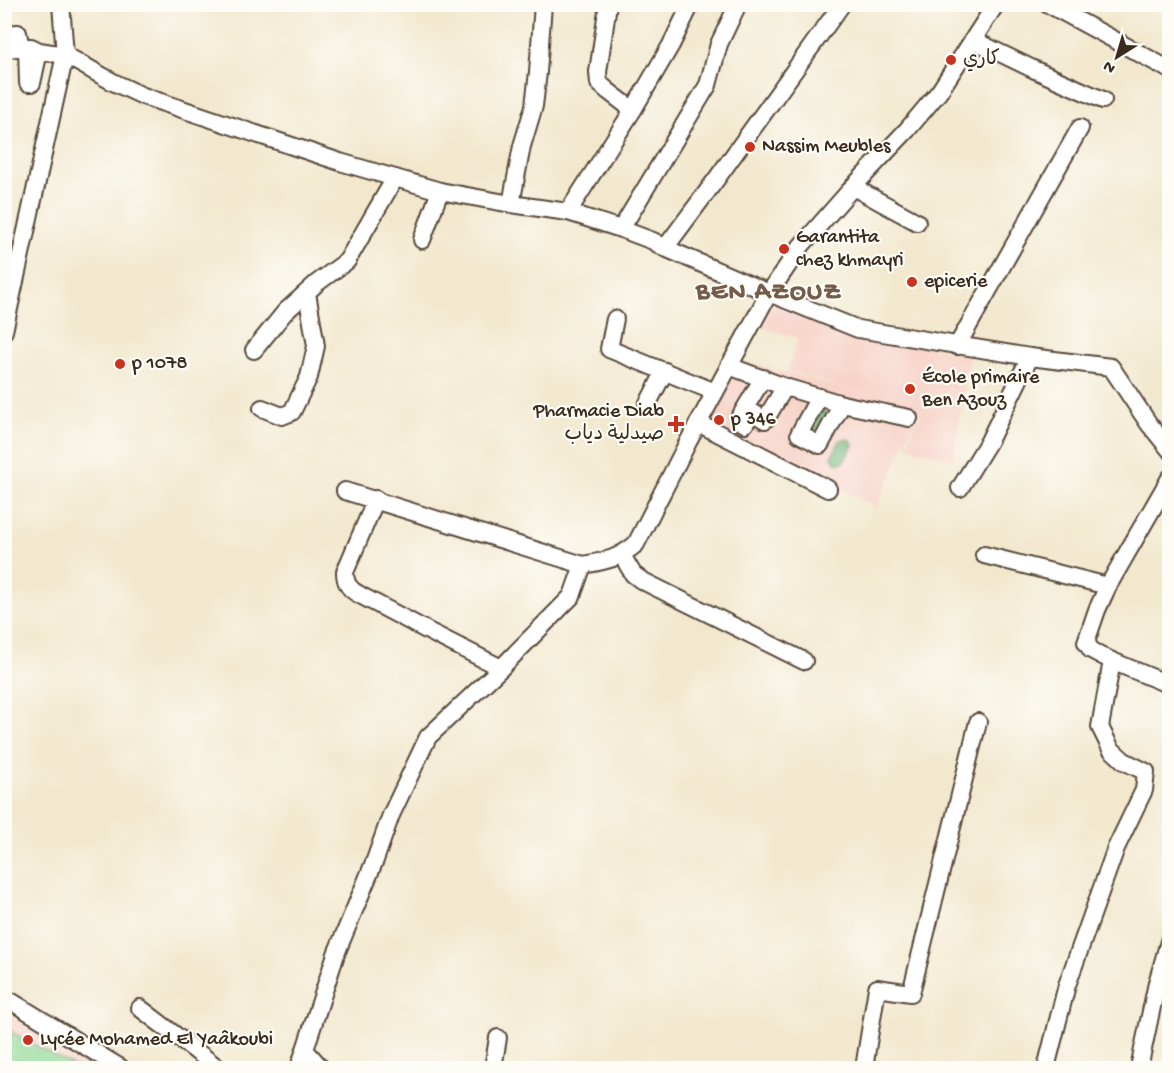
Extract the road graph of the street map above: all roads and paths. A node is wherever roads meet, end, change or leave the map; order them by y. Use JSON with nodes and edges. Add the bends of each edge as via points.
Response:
{"nodes":[{"id":1,"x":61,"y":4,"type":"edge"},
{"id":2,"x":543,"y":4,"type":"edge"},
{"id":3,"x":608,"y":4,"type":"edge"},
{"id":4,"x":691,"y":4,"type":"edge"},
{"id":5,"x":738,"y":4,"type":"edge"},
{"id":6,"x":842,"y":4,"type":"edge"},
{"id":7,"x":1048,"y":4,"type":"edge"},
{"id":8,"x":991,"y":6,"type":"edge"},
{"id":9,"x":4,"y":34,"type":"edge"},
{"id":10,"x":973,"y":40,"type":"junction"},
{"id":11,"x":23,"y":49,"type":"edge"},
{"id":12,"x":64,"y":55,"type":"junction"},
{"id":13,"x":1170,"y":70,"type":"edge"},
{"id":14,"x":1103,"y":100,"type":"dead end"},
{"id":15,"x":633,"y":110,"type":"junction"},
{"id":16,"x":1080,"y":128,"type":"dead end"},
{"id":17,"x":395,"y":178,"type":"junction"},
{"id":18,"x":853,"y":187,"type":"junction"},
{"id":19,"x":440,"y":191,"type":"junction"},
{"id":20,"x":511,"y":204,"type":"junction"},
{"id":21,"x":568,"y":212,"type":"junction"},
{"id":22,"x":917,"y":222,"type":"dead end"},
{"id":23,"x":621,"y":229,"type":"junction"},
{"id":24,"x":422,"y":240,"type":"dead end"},
{"id":25,"x":665,"y":248,"type":"junction"},
{"id":26,"x":307,"y":293,"type":"junction"},
{"id":27,"x":769,"y":293,"type":"junction"},
{"id":28,"x":615,"y":319,"type":"dead end"},
{"id":29,"x":4,"y":331,"type":"edge"},
{"id":30,"x":957,"y":346,"type":"junction"},
{"id":31,"x":254,"y":350,"type":"dead end"},
{"id":32,"x":1030,"y":357,"type":"junction"},
{"id":33,"x":729,"y":366,"type":"junction"},
{"id":34,"x":665,"y":372,"type":"junction"},
{"id":35,"x":763,"y":378,"type":"junction"},
{"id":36,"x":785,"y":387,"type":"junction"},
{"id":37,"x":715,"y":392,"type":"junction"},
{"id":38,"x":819,"y":397,"type":"junction"},
{"id":39,"x":842,"y":404,"type":"junction"},
{"id":40,"x":647,"y":405,"type":"dead end"},
{"id":41,"x":262,"y":408,"type":"dead end"},
{"id":42,"x":909,"y":418,"type":"dead end"},
{"id":43,"x":698,"y":423,"type":"junction"},
{"id":44,"x":1170,"y":450,"type":"edge"},
{"id":45,"x":1170,"y":478,"type":"edge"},
{"id":46,"x":960,"y":488,"type":"dead end"},
{"id":47,"x":828,"y":489,"type":"dead end"},
{"id":48,"x":345,"y":491,"type":"dead end"},
{"id":49,"x":376,"y":499,"type":"junction"},
{"id":50,"x":622,"y":555,"type":"junction"},
{"id":51,"x":984,"y":555,"type":"dead end"},
{"id":52,"x":583,"y":565,"type":"junction"},
{"id":53,"x":1108,"y":586,"type":"junction"},
{"id":54,"x":804,"y":661,"type":"dead end"},
{"id":55,"x":1112,"y":661,"type":"junction"},
{"id":56,"x":501,"y":668,"type":"junction"},
{"id":57,"x":1170,"y":685,"type":"edge"},
{"id":58,"x":978,"y":722,"type":"dead end"},
{"id":59,"x":1170,"y":938,"type":"edge"},
{"id":60,"x":4,"y":997,"type":"edge"},
{"id":61,"x":140,"y":1008,"type":"dead end"},
{"id":62,"x":498,"y":1038,"type":"dead end"},
{"id":63,"x":305,"y":1050,"type":"junction"},
{"id":64,"x":121,"y":1068,"type":"edge"},
{"id":65,"x":218,"y":1068,"type":"edge"},
{"id":66,"x":298,"y":1068,"type":"edge"},
{"id":67,"x":321,"y":1068,"type":"edge"},
{"id":68,"x":493,"y":1068,"type":"edge"},
{"id":69,"x":864,"y":1068,"type":"edge"},
{"id":70,"x":1046,"y":1068,"type":"edge"},
{"id":71,"x":1139,"y":1068,"type":"edge"}],
"edges":[{"from":1,"to":12,"type":"street"},
{"from":2,"to":20,"type":"street","via":[[535,97]]},
{"from":3,"to":15,"type":"street","via":[[599,82]]},
{"from":4,"to":15,"type":"street"},
{"from":5,"to":23,"type":"street","via":[[719,44],[708,85]]},
{"from":6,"to":25,"type":"street"},
{"from":7,"to":13,"type":"street"},
{"from":8,"to":10,"type":"street"},
{"from":9,"to":11,"type":"street","via":[[18,33]]},
{"from":10,"to":14,"type":"street"},
{"from":10,"to":18,"type":"street","via":[[939,92]]},
{"from":11,"to":12,"type":"street"},
{"from":12,"to":17,"type":"street","via":[[143,96]]},
{"from":12,"to":29,"type":"street"},
{"from":15,"to":21,"type":"street"},
{"from":16,"to":30,"type":"street"},
{"from":17,"to":19,"type":"street"},
{"from":17,"to":26,"type":"street","via":[[347,261]]},
{"from":18,"to":22,"type":"street"},
{"from":18,"to":27,"type":"street","via":[[801,246]]},
{"from":19,"to":20,"type":"street"},
{"from":19,"to":24,"type":"street"},
{"from":20,"to":21,"type":"street"},
{"from":21,"to":23,"type":"street"},
{"from":23,"to":25,"type":"street"},
{"from":25,"to":27,"type":"street"},
{"from":26,"to":31,"type":"street","via":[[285,312]]},
{"from":26,"to":41,"type":"street","via":[[316,346],[309,377],[292,412],[282,416]]},
{"from":27,"to":30,"type":"street","via":[[858,329]]},
{"from":27,"to":33,"type":"street"},
{"from":28,"to":34,"type":"street","via":[[609,349]]},
{"from":30,"to":32,"type":"street"},
{"from":32,"to":44,"type":"street","via":[[1111,367]]},
{"from":32,"to":46,"type":"street","via":[[989,441]]},
{"from":33,"to":35,"type":"street"},
{"from":33,"to":37,"type":"street"},
{"from":34,"to":37,"type":"street"},
{"from":34,"to":40,"type":"street"},
{"from":35,"to":36,"type":"street"},
{"from":35,"to":36,"type":"street","via":[[738,420],[745,424],[752,412],[765,420]]},
{"from":36,"to":38,"type":"street"},
{"from":37,"to":43,"type":"street"},
{"from":38,"to":39,"type":"street"},
{"from":38,"to":39,"type":"street","via":[[798,434],[820,445]]},
{"from":39,"to":42,"type":"street"},
{"from":43,"to":47,"type":"street"},
{"from":43,"to":50,"type":"street","via":[[636,544]]},
{"from":45,"to":53,"type":"street"},
{"from":48,"to":49,"type":"street"},
{"from":49,"to":52,"type":"street"},
{"from":49,"to":56,"type":"street","via":[[345,572],[348,586]]},
{"from":50,"to":52,"type":"street"},
{"from":50,"to":54,"type":"street","via":[[641,580]]},
{"from":51,"to":53,"type":"street"},
{"from":52,"to":56,"type":"street","via":[[572,596]]},
{"from":53,"to":55,"type":"street","via":[[1086,642],[1091,650]]},
{"from":55,"to":57,"type":"street"},
{"from":55,"to":70,"type":"street","via":[[1100,727],[1111,749],[1146,772],[1146,779],[1116,848],[1067,985]]},
{"from":56,"to":63,"type":"street","via":[[428,736],[391,815],[336,954]]},
{"from":58,"to":69,"type":"street","via":[[911,993],[877,988]]},
{"from":59,"to":71,"type":"street"},
{"from":60,"to":64,"type":"street"},
{"from":61,"to":65,"type":"street"},
{"from":62,"to":68,"type":"street"},
{"from":63,"to":66,"type":"street"},
{"from":63,"to":67,"type":"street"}]}
